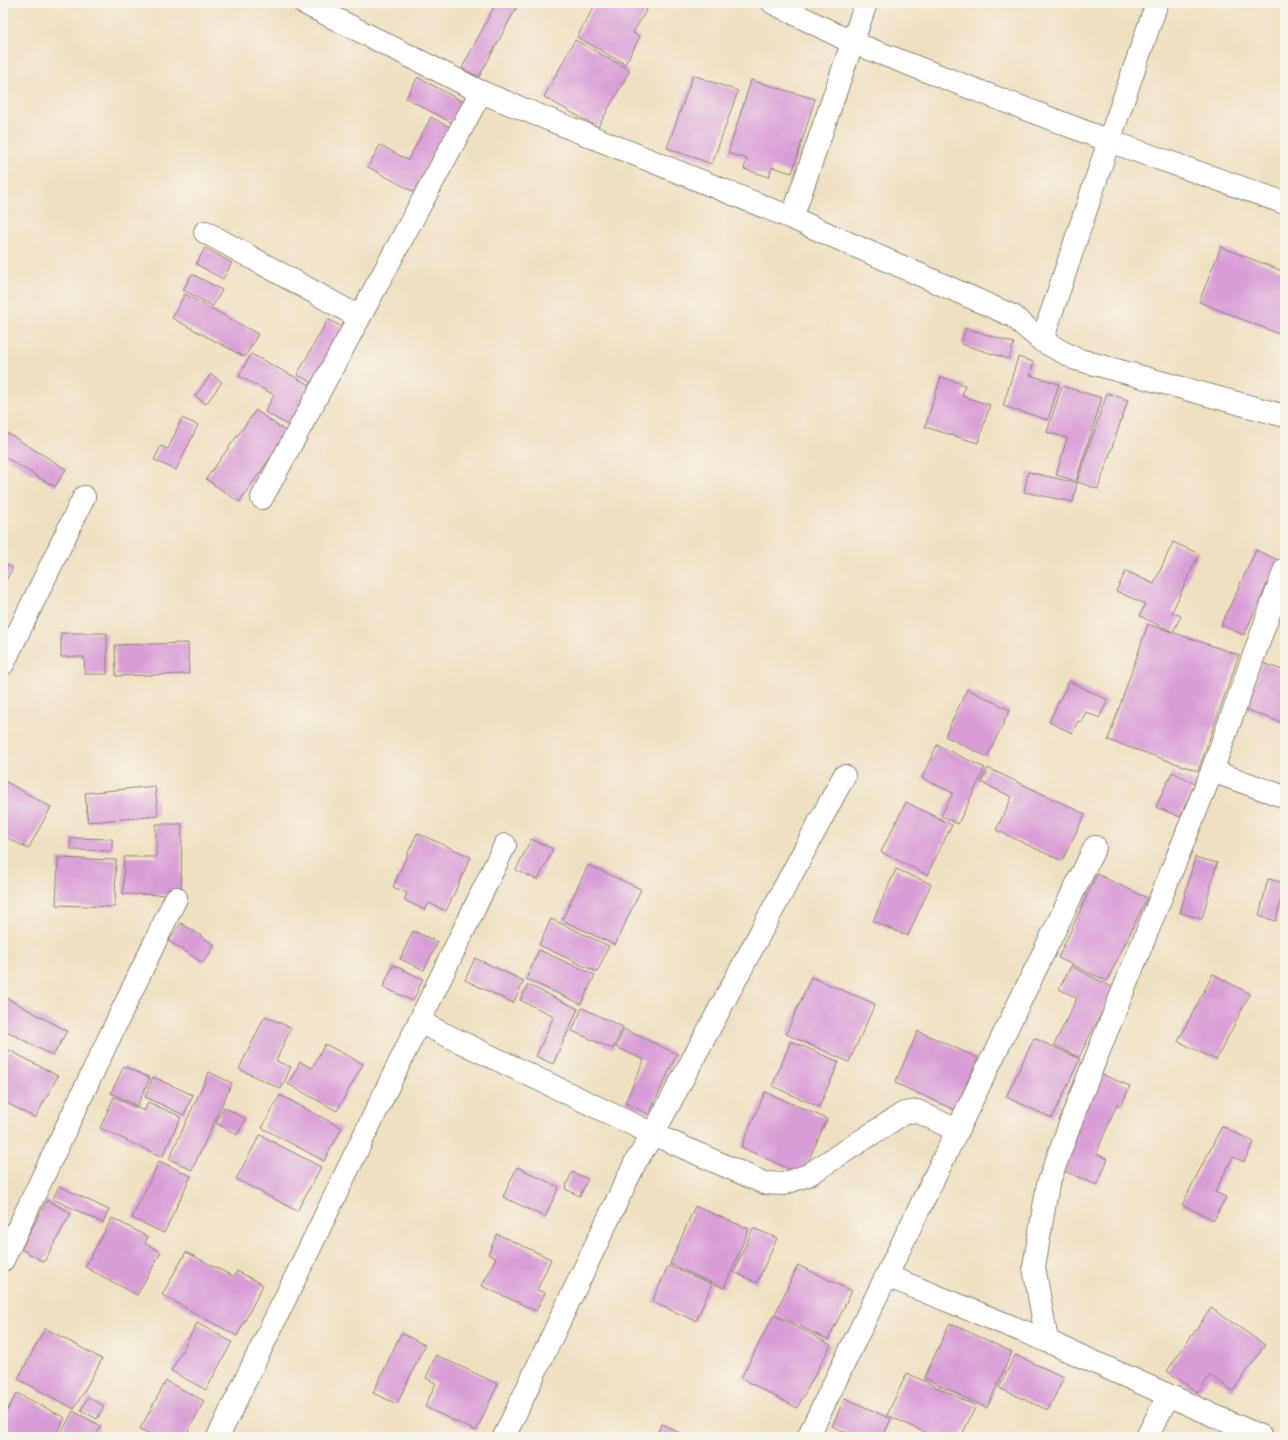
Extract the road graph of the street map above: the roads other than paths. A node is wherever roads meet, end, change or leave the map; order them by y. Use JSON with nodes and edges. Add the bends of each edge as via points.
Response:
{"nodes":[{"id":1,"x":304,"y":3,"type":"edge"},
{"id":2,"x":773,"y":3,"type":"edge"},
{"id":3,"x":866,"y":3,"type":"edge"},
{"id":4,"x":1157,"y":3,"type":"edge"},
{"id":5,"x":851,"y":42,"type":"junction"},
{"id":6,"x":481,"y":92,"type":"junction"},
{"id":7,"x":1109,"y":141,"type":"junction"},
{"id":8,"x":1285,"y":203,"type":"edge"},
{"id":9,"x":792,"y":218,"type":"junction"},
{"id":10,"x":205,"y":232,"type":"dead end"},
{"id":11,"x":359,"y":317,"type":"junction"},
{"id":12,"x":1042,"y":341,"type":"junction"},
{"id":13,"x":1285,"y":416,"type":"edge"},
{"id":14,"x":84,"y":497,"type":"dead end"},
{"id":15,"x":262,"y":498,"type":"dead end"},
{"id":16,"x":1285,"y":569,"type":"edge"},
{"id":17,"x":3,"y":664,"type":"edge"},
{"id":18,"x":1212,"y":771,"type":"junction"},
{"id":19,"x":844,"y":776,"type":"dead end"},
{"id":20,"x":1285,"y":797,"type":"edge"},
{"id":21,"x":505,"y":845,"type":"dead end"},
{"id":22,"x":1095,"y":847,"type":"dead end"},
{"id":23,"x":176,"y":898,"type":"dead end"},
{"id":24,"x":419,"y":1022,"type":"junction"},
{"id":25,"x":958,"y":1131,"type":"junction"},
{"id":26,"x":653,"y":1134,"type":"junction"},
{"id":27,"x":3,"y":1260,"type":"edge"},
{"id":28,"x":887,"y":1276,"type":"junction"},
{"id":29,"x":1047,"y":1341,"type":"junction"},
{"id":30,"x":1168,"y":1396,"type":"junction"},
{"id":31,"x":218,"y":1437,"type":"edge"},
{"id":32,"x":504,"y":1437,"type":"edge"},
{"id":33,"x":808,"y":1437,"type":"edge"},
{"id":34,"x":1148,"y":1437,"type":"edge"},
{"id":35,"x":1262,"y":1437,"type":"edge"}],
"edges":[{"from":1,"to":6,"type":"street"},
{"from":2,"to":5,"type":"street"},
{"from":3,"to":5,"type":"street"},
{"from":4,"to":7,"type":"street"},
{"from":5,"to":7,"type":"street"},
{"from":5,"to":9,"type":"street"},
{"from":6,"to":9,"type":"street"},
{"from":6,"to":11,"type":"street"},
{"from":7,"to":8,"type":"street"},
{"from":7,"to":12,"type":"street"},
{"from":9,"to":12,"type":"street","via":[[1013,316]]},
{"from":10,"to":11,"type":"street"},
{"from":11,"to":15,"type":"street"},
{"from":12,"to":13,"type":"street","via":[[1076,360]]},
{"from":14,"to":17,"type":"street"},
{"from":16,"to":18,"type":"street"},
{"from":18,"to":20,"type":"street"},
{"from":18,"to":29,"type":"street","via":[[1048,1184],[1034,1267]]},
{"from":19,"to":26,"type":"street"},
{"from":21,"to":24,"type":"street"},
{"from":22,"to":25,"type":"street"},
{"from":23,"to":27,"type":"street"},
{"from":24,"to":26,"type":"street"},
{"from":24,"to":31,"type":"street"},
{"from":25,"to":26,"type":"street","via":[[917,1111],[904,1113],[808,1175],[783,1184],[764,1183]]},
{"from":25,"to":28,"type":"street"},
{"from":26,"to":32,"type":"street","via":[[635,1163]]},
{"from":28,"to":29,"type":"street"},
{"from":28,"to":33,"type":"street"},
{"from":29,"to":30,"type":"street"},
{"from":30,"to":34,"type":"street"},
{"from":30,"to":35,"type":"street"}]}
